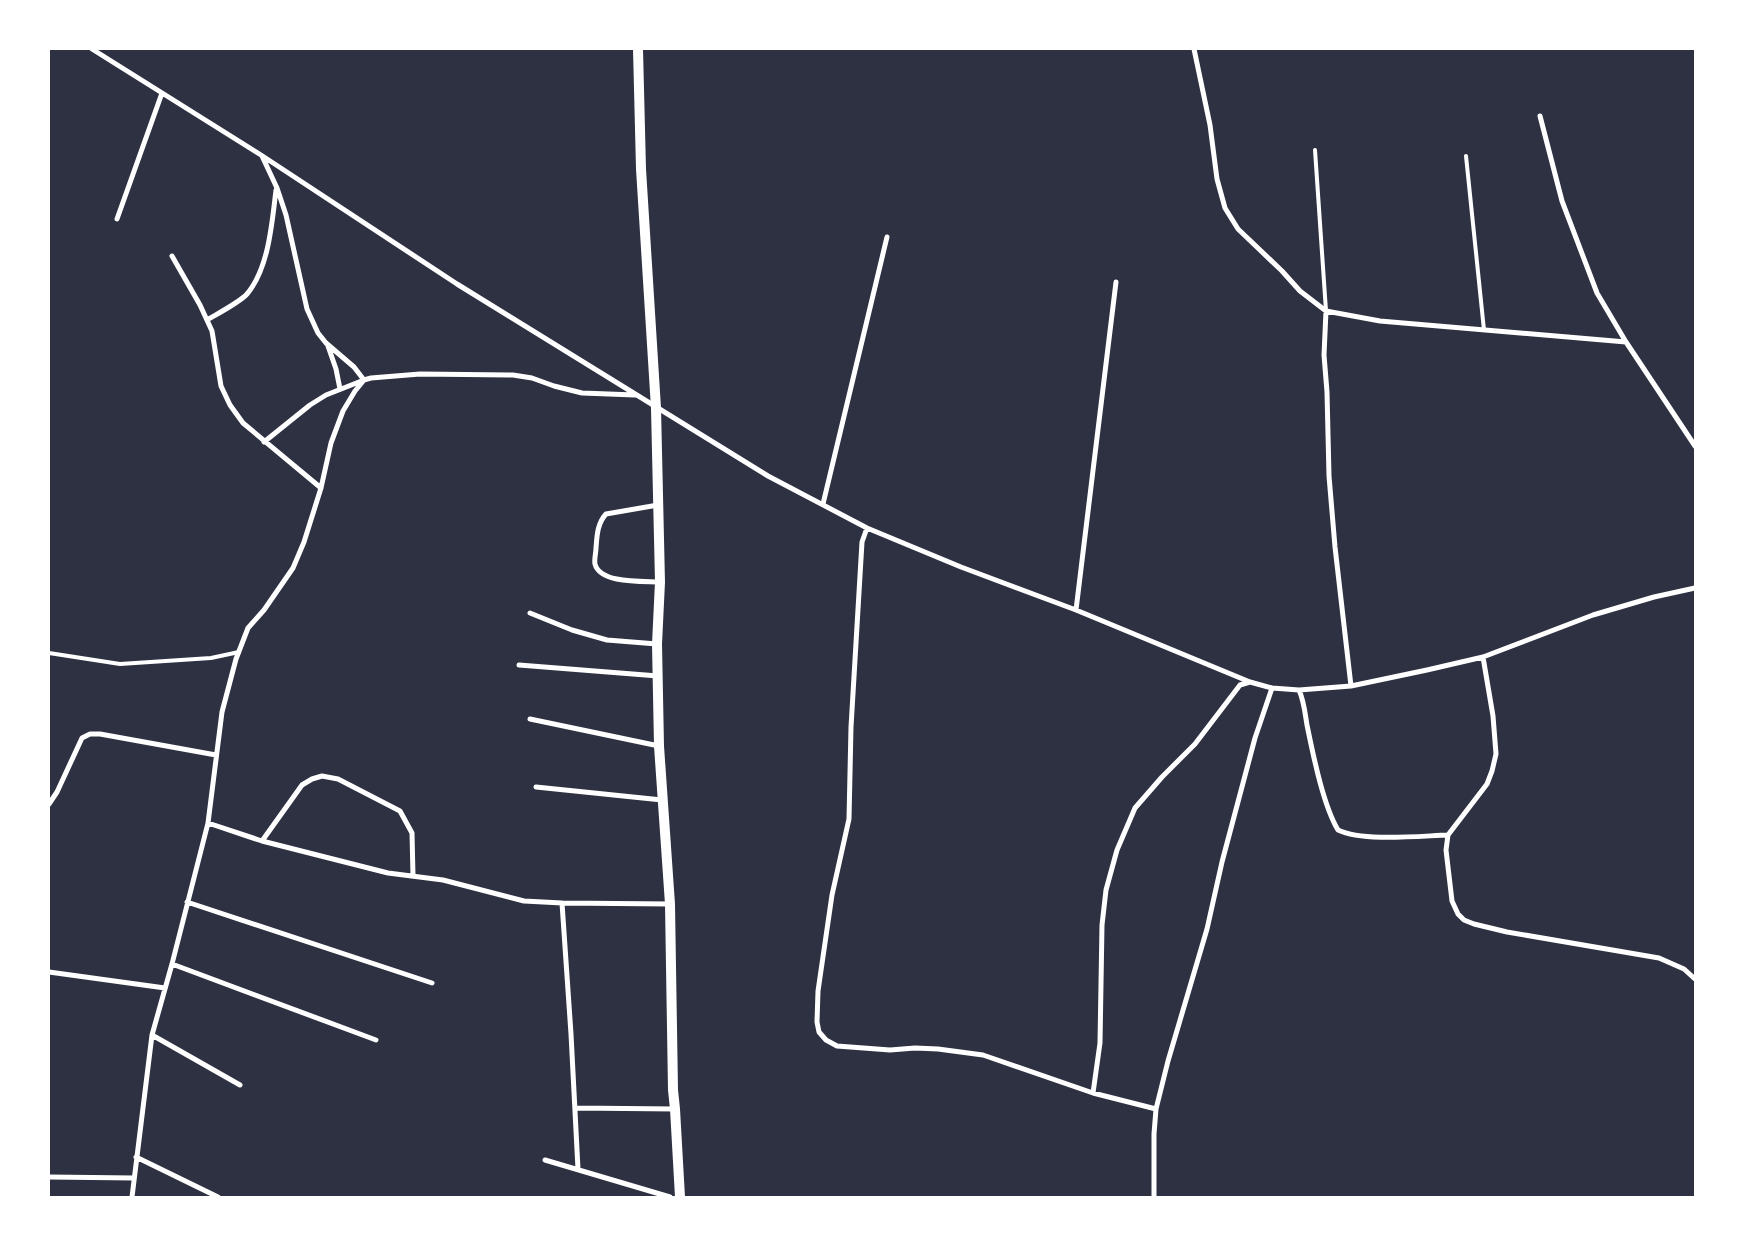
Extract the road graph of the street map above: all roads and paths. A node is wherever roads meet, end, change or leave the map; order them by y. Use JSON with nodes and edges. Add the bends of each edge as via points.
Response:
{"nodes":[{"id":1,"x":92,"y":49,"type":"edge"},
{"id":2,"x":638,"y":49,"type":"edge"},
{"id":3,"x":1194,"y":49,"type":"edge"},
{"id":4,"x":162,"y":93,"type":"junction"},
{"id":5,"x":1540,"y":116,"type":"dead end"},
{"id":6,"x":1315,"y":150,"type":"dead end"},
{"id":7,"x":261,"y":155,"type":"junction"},
{"id":8,"x":1466,"y":156,"type":"dead end"},
{"id":9,"x":277,"y":188,"type":"junction"},
{"id":10,"x":117,"y":219,"type":"dead end"},
{"id":11,"x":887,"y":237,"type":"dead end"},
{"id":12,"x":172,"y":256,"type":"dead end"},
{"id":13,"x":1116,"y":282,"type":"dead end"},
{"id":14,"x":1326,"y":312,"type":"junction"},
{"id":15,"x":207,"y":320,"type":"junction"},
{"id":16,"x":1484,"y":330,"type":"junction"},
{"id":17,"x":1626,"y":342,"type":"junction"},
{"id":18,"x":326,"y":343,"type":"junction"},
{"id":19,"x":364,"y":380,"type":"junction"},
{"id":20,"x":340,"y":389,"type":"junction"},
{"id":21,"x":635,"y":395,"type":"junction"},
{"id":22,"x":656,"y":408,"type":"junction"},
{"id":23,"x":264,"y":442,"type":"junction"},
{"id":24,"x":1695,"y":446,"type":"edge"},
{"id":25,"x":321,"y":488,"type":"junction"},
{"id":26,"x":823,"y":504,"type":"junction"},
{"id":27,"x":658,"y":505,"type":"junction"},
{"id":28,"x":866,"y":528,"type":"junction"},
{"id":29,"x":660,"y":582,"type":"junction"},
{"id":30,"x":1695,"y":588,"type":"edge"},
{"id":31,"x":1076,"y":610,"type":"junction"},
{"id":32,"x":530,"y":613,"type":"dead end"},
{"id":33,"x":657,"y":644,"type":"junction"},
{"id":34,"x":49,"y":652,"type":"edge"},
{"id":35,"x":239,"y":652,"type":"junction"},
{"id":36,"x":1482,"y":657,"type":"junction"},
{"id":37,"x":519,"y":665,"type":"dead end"},
{"id":38,"x":658,"y":676,"type":"junction"},
{"id":39,"x":1250,"y":682,"type":"junction"},
{"id":40,"x":1351,"y":686,"type":"junction"},
{"id":41,"x":1272,"y":688,"type":"junction"},
{"id":42,"x":1299,"y":690,"type":"junction"},
{"id":43,"x":530,"y":719,"type":"dead end"},
{"id":44,"x":659,"y":746,"type":"junction"},
{"id":45,"x":216,"y":755,"type":"junction"},
{"id":46,"x":536,"y":788,"type":"dead end"},
{"id":47,"x":662,"y":800,"type":"junction"},
{"id":48,"x":49,"y":804,"type":"edge"},
{"id":49,"x":208,"y":823,"type":"junction"},
{"id":50,"x":1448,"y":835,"type":"junction"},
{"id":51,"x":262,"y":841,"type":"junction"},
{"id":52,"x":413,"y":876,"type":"junction"},
{"id":53,"x":187,"y":902,"type":"junction"},
{"id":54,"x":562,"y":903,"type":"junction"},
{"id":55,"x":670,"y":904,"type":"junction"},
{"id":56,"x":172,"y":964,"type":"junction"},
{"id":57,"x":49,"y":972,"type":"edge"},
{"id":58,"x":1695,"y":979,"type":"edge"},
{"id":59,"x":432,"y":983,"type":"dead end"},
{"id":60,"x":165,"y":988,"type":"junction"},
{"id":61,"x":152,"y":1035,"type":"junction"},
{"id":62,"x":376,"y":1040,"type":"dead end"},
{"id":63,"x":240,"y":1085,"type":"dead end"},
{"id":64,"x":1094,"y":1093,"type":"junction"},
{"id":65,"x":575,"y":1108,"type":"junction"},
{"id":66,"x":675,"y":1109,"type":"junction"},
{"id":67,"x":1156,"y":1109,"type":"junction"},
{"id":68,"x":136,"y":1157,"type":"junction"},
{"id":69,"x":545,"y":1160,"type":"dead end"},
{"id":70,"x":578,"y":1169,"type":"junction"},
{"id":71,"x":49,"y":1176,"type":"edge"},
{"id":72,"x":134,"y":1178,"type":"junction"},
{"id":73,"x":132,"y":1197,"type":"edge"},
{"id":74,"x":218,"y":1197,"type":"edge"},
{"id":75,"x":670,"y":1197,"type":"edge"},
{"id":76,"x":680,"y":1197,"type":"edge"},
{"id":77,"x":1154,"y":1197,"type":"edge"}],
"edges":[{"from":1,"to":4,"type":"street"},
{"from":2,"to":22,"type":"main road","via":[[641,169]]},
{"from":3,"to":14,"type":"street","via":[[1225,208],[1238,230],[1304,295]]},
{"from":4,"to":7,"type":"street"},
{"from":4,"to":10,"type":"street"},
{"from":5,"to":17,"type":"street","via":[[1562,201],[1583,259],[1597,293]]},
{"from":6,"to":14,"type":"lane"},
{"from":7,"to":9,"type":"street"},
{"from":7,"to":21,"type":"street","via":[[457,284]]},
{"from":8,"to":16,"type":"lane"},
{"from":9,"to":15,"type":"street","via":[[270,238],[260,270],[246,295]]},
{"from":9,"to":18,"type":"street","via":[[307,309]]},
{"from":11,"to":26,"type":"street"},
{"from":12,"to":15,"type":"street"},
{"from":13,"to":31,"type":"street"},
{"from":14,"to":16,"type":"street","via":[[1380,321]]},
{"from":14,"to":40,"type":"street","via":[[1324,355],[1329,476]]},
{"from":15,"to":23,"type":"street","via":[[212,331],[221,386],[243,423]]},
{"from":16,"to":17,"type":"street"},
{"from":17,"to":24,"type":"street"},
{"from":18,"to":19,"type":"street"},
{"from":18,"to":20,"type":"street"},
{"from":19,"to":20,"type":"street"},
{"from":19,"to":21,"type":"street","via":[[420,374],[513,375],[582,393]]},
{"from":19,"to":25,"type":"street","via":[[343,411],[331,443]]},
{"from":20,"to":23,"type":"street","via":[[310,405]]},
{"from":21,"to":22,"type":"street"},
{"from":22,"to":26,"type":"street","via":[[768,476]]},
{"from":22,"to":27,"type":"main road"},
{"from":23,"to":25,"type":"street"},
{"from":25,"to":35,"type":"street","via":[[293,568],[248,628]]},
{"from":26,"to":28,"type":"street"},
{"from":27,"to":29,"type":"main road"},
{"from":27,"to":29,"type":"street","via":[[606,514],[597,532],[595,564],[602,575],[612,579]]},
{"from":28,"to":31,"type":"street"},
{"from":28,"to":64,"type":"street","via":[[862,542],[850,727],[849,819],[832,895],[818,992],[819,1032],[837,1046],[938,1049],[983,1055]]},
{"from":29,"to":33,"type":"main road"},
{"from":30,"to":36,"type":"street","via":[[1593,615]]},
{"from":31,"to":39,"type":"street"},
{"from":32,"to":33,"type":"street","via":[[607,640]]},
{"from":33,"to":38,"type":"main road"},
{"from":34,"to":35,"type":"lane","via":[[120,664],[211,658]]},
{"from":35,"to":45,"type":"street","via":[[222,712]]},
{"from":36,"to":40,"type":"street"},
{"from":36,"to":50,"type":"street","via":[[1496,754],[1487,784]]},
{"from":37,"to":38,"type":"street"},
{"from":38,"to":44,"type":"main road"},
{"from":39,"to":41,"type":"street"},
{"from":39,"to":64,"type":"street","via":[[1240,686],[1195,744],[1135,808],[1117,850],[1106,890],[1102,926],[1100,1043]]},
{"from":40,"to":42,"type":"street"},
{"from":41,"to":42,"type":"street"},
{"from":41,"to":67,"type":"street","via":[[1253,747],[1207,929]]},
{"from":42,"to":50,"type":"street","via":[[1326,804],[1338,830],[1365,836]]},
{"from":43,"to":44,"type":"street"},
{"from":44,"to":47,"type":"main road"},
{"from":45,"to":48,"type":"street","via":[[90,734],[82,738]]},
{"from":45,"to":49,"type":"street"},
{"from":46,"to":47,"type":"street"},
{"from":47,"to":55,"type":"main road"},
{"from":49,"to":51,"type":"street"},
{"from":49,"to":53,"type":"street"},
{"from":50,"to":58,"type":"street","via":[[1446,850],[1452,901],[1464,920],[1507,932],[1659,958],[1684,969]]},
{"from":51,"to":52,"type":"street","via":[[388,873]]},
{"from":51,"to":52,"type":"street","via":[[302,785],[322,776],[338,779],[400,811],[412,833]]},
{"from":52,"to":54,"type":"street","via":[[443,880],[524,901]]},
{"from":53,"to":56,"type":"street"},
{"from":53,"to":59,"type":"street"},
{"from":54,"to":55,"type":"street"},
{"from":54,"to":65,"type":"street"},
{"from":55,"to":66,"type":"main road"},
{"from":56,"to":60,"type":"street"},
{"from":56,"to":62,"type":"street"},
{"from":57,"to":60,"type":"street"},
{"from":60,"to":61,"type":"street"},
{"from":61,"to":63,"type":"street"},
{"from":61,"to":68,"type":"street"},
{"from":64,"to":67,"type":"street"},
{"from":65,"to":66,"type":"street"},
{"from":65,"to":70,"type":"street"},
{"from":66,"to":76,"type":"main road"},
{"from":67,"to":77,"type":"street"},
{"from":68,"to":72,"type":"street"},
{"from":68,"to":74,"type":"street"},
{"from":69,"to":70,"type":"street"},
{"from":70,"to":75,"type":"street"},
{"from":71,"to":72,"type":"street"},
{"from":72,"to":73,"type":"street"}]}
